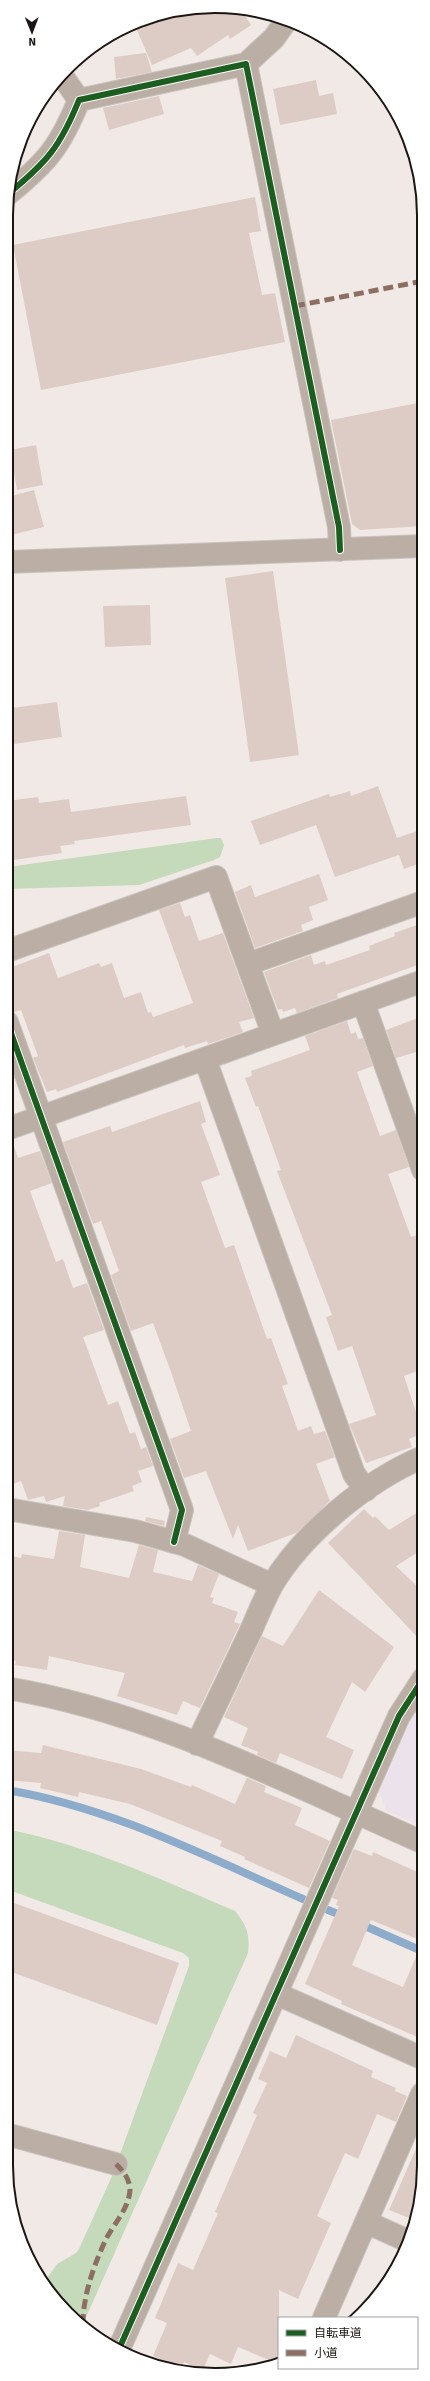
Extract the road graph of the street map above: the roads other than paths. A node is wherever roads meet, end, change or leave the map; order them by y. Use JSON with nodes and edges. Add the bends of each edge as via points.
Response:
{"nodes":[{"id":1,"x":283,"y":25,"type":"edge"},
{"id":2,"x":246,"y":64,"type":"junction"},
{"id":3,"x":65,"y":80,"type":"edge"},
{"id":4,"x":79,"y":100,"type":"junction"},
{"id":5,"x":15,"y":188,"type":"edge"},
{"id":6,"x":417,"y":546,"type":"edge"},
{"id":7,"x":340,"y":550,"type":"junction"},
{"id":8,"x":13,"y":562,"type":"edge"},
{"id":9,"x":417,"y":904,"type":"edge"},
{"id":10,"x":13,"y":949,"type":"edge"},
{"id":11,"x":248,"y":964,"type":"junction"},
{"id":12,"x":417,"y":983,"type":"edge"},
{"id":13,"x":363,"y":1002,"type":"junction"},
{"id":14,"x":273,"y":1034,"type":"junction"},
{"id":15,"x":13,"y":1039,"type":"edge"},
{"id":16,"x":205,"y":1059,"type":"junction"},
{"id":17,"x":41,"y":1117,"type":"junction"},
{"id":18,"x":13,"y":1127,"type":"edge"},
{"id":19,"x":417,"y":1153,"type":"edge"},
{"id":20,"x":417,"y":1460,"type":"edge"},
{"id":21,"x":366,"y":1490,"type":"junction"},
{"id":22,"x":13,"y":1510,"type":"edge"},
{"id":23,"x":174,"y":1542,"type":"junction"},
{"id":24,"x":272,"y":1585,"type":"junction"},
{"id":25,"x":13,"y":1689,"type":"edge"},
{"id":26,"x":417,"y":1689,"type":"edge"},
{"id":27,"x":197,"y":1744,"type":"junction"},
{"id":28,"x":357,"y":1813,"type":"junction"},
{"id":29,"x":417,"y":1840,"type":"edge"},
{"id":30,"x":277,"y":1994,"type":"junction"},
{"id":31,"x":417,"y":2056,"type":"edge"},
{"id":32,"x":417,"y":2105,"type":"edge"},
{"id":33,"x":13,"y":2136,"type":"edge"},
{"id":34,"x":116,"y":2164,"type":"dead end"},
{"id":35,"x":366,"y":2222,"type":"junction"},
{"id":36,"x":403,"y":2239,"type":"edge"},
{"id":37,"x":324,"y":2317,"type":"edge"},
{"id":38,"x":121,"y":2345,"type":"edge"}],
"edges":[{"from":1,"to":2,"type":"street","via":[[274,38]]},
{"from":2,"to":4,"type":"street"},
{"from":2,"to":7,"type":"street","via":[[339,527]]},
{"from":3,"to":4,"type":"street"},
{"from":4,"to":5,"type":"street","via":[[66,133],[49,158]]},
{"from":6,"to":7,"type":"street"},
{"from":7,"to":8,"type":"street"},
{"from":9,"to":11,"type":"street"},
{"from":10,"to":11,"type":"street","via":[[216,876]]},
{"from":11,"to":14,"type":"street"},
{"from":12,"to":13,"type":"street"},
{"from":13,"to":14,"type":"street"},
{"from":13,"to":19,"type":"street"},
{"from":14,"to":16,"type":"street"},
{"from":15,"to":17,"type":"street"},
{"from":16,"to":17,"type":"street"},
{"from":16,"to":21,"type":"street","via":[[354,1474]]},
{"from":17,"to":18,"type":"street"},
{"from":17,"to":23,"type":"street","via":[[182,1510]]},
{"from":20,"to":21,"type":"street"},
{"from":21,"to":24,"type":"street","via":[[328,1520],[298,1551]]},
{"from":22,"to":23,"type":"street","via":[[135,1531]]},
{"from":23,"to":24,"type":"street","via":[[185,1544]]},
{"from":24,"to":27,"type":"street"},
{"from":25,"to":27,"type":"street","via":[[83,1703],[130,1717]]},
{"from":26,"to":28,"type":"street","via":[[400,1716]]},
{"from":27,"to":28,"type":"street"},
{"from":28,"to":29,"type":"street"},
{"from":28,"to":30,"type":"street"},
{"from":30,"to":31,"type":"street"},
{"from":30,"to":38,"type":"street"},
{"from":32,"to":35,"type":"street"},
{"from":33,"to":34,"type":"street"},
{"from":35,"to":36,"type":"street"},
{"from":35,"to":37,"type":"street"}]}
